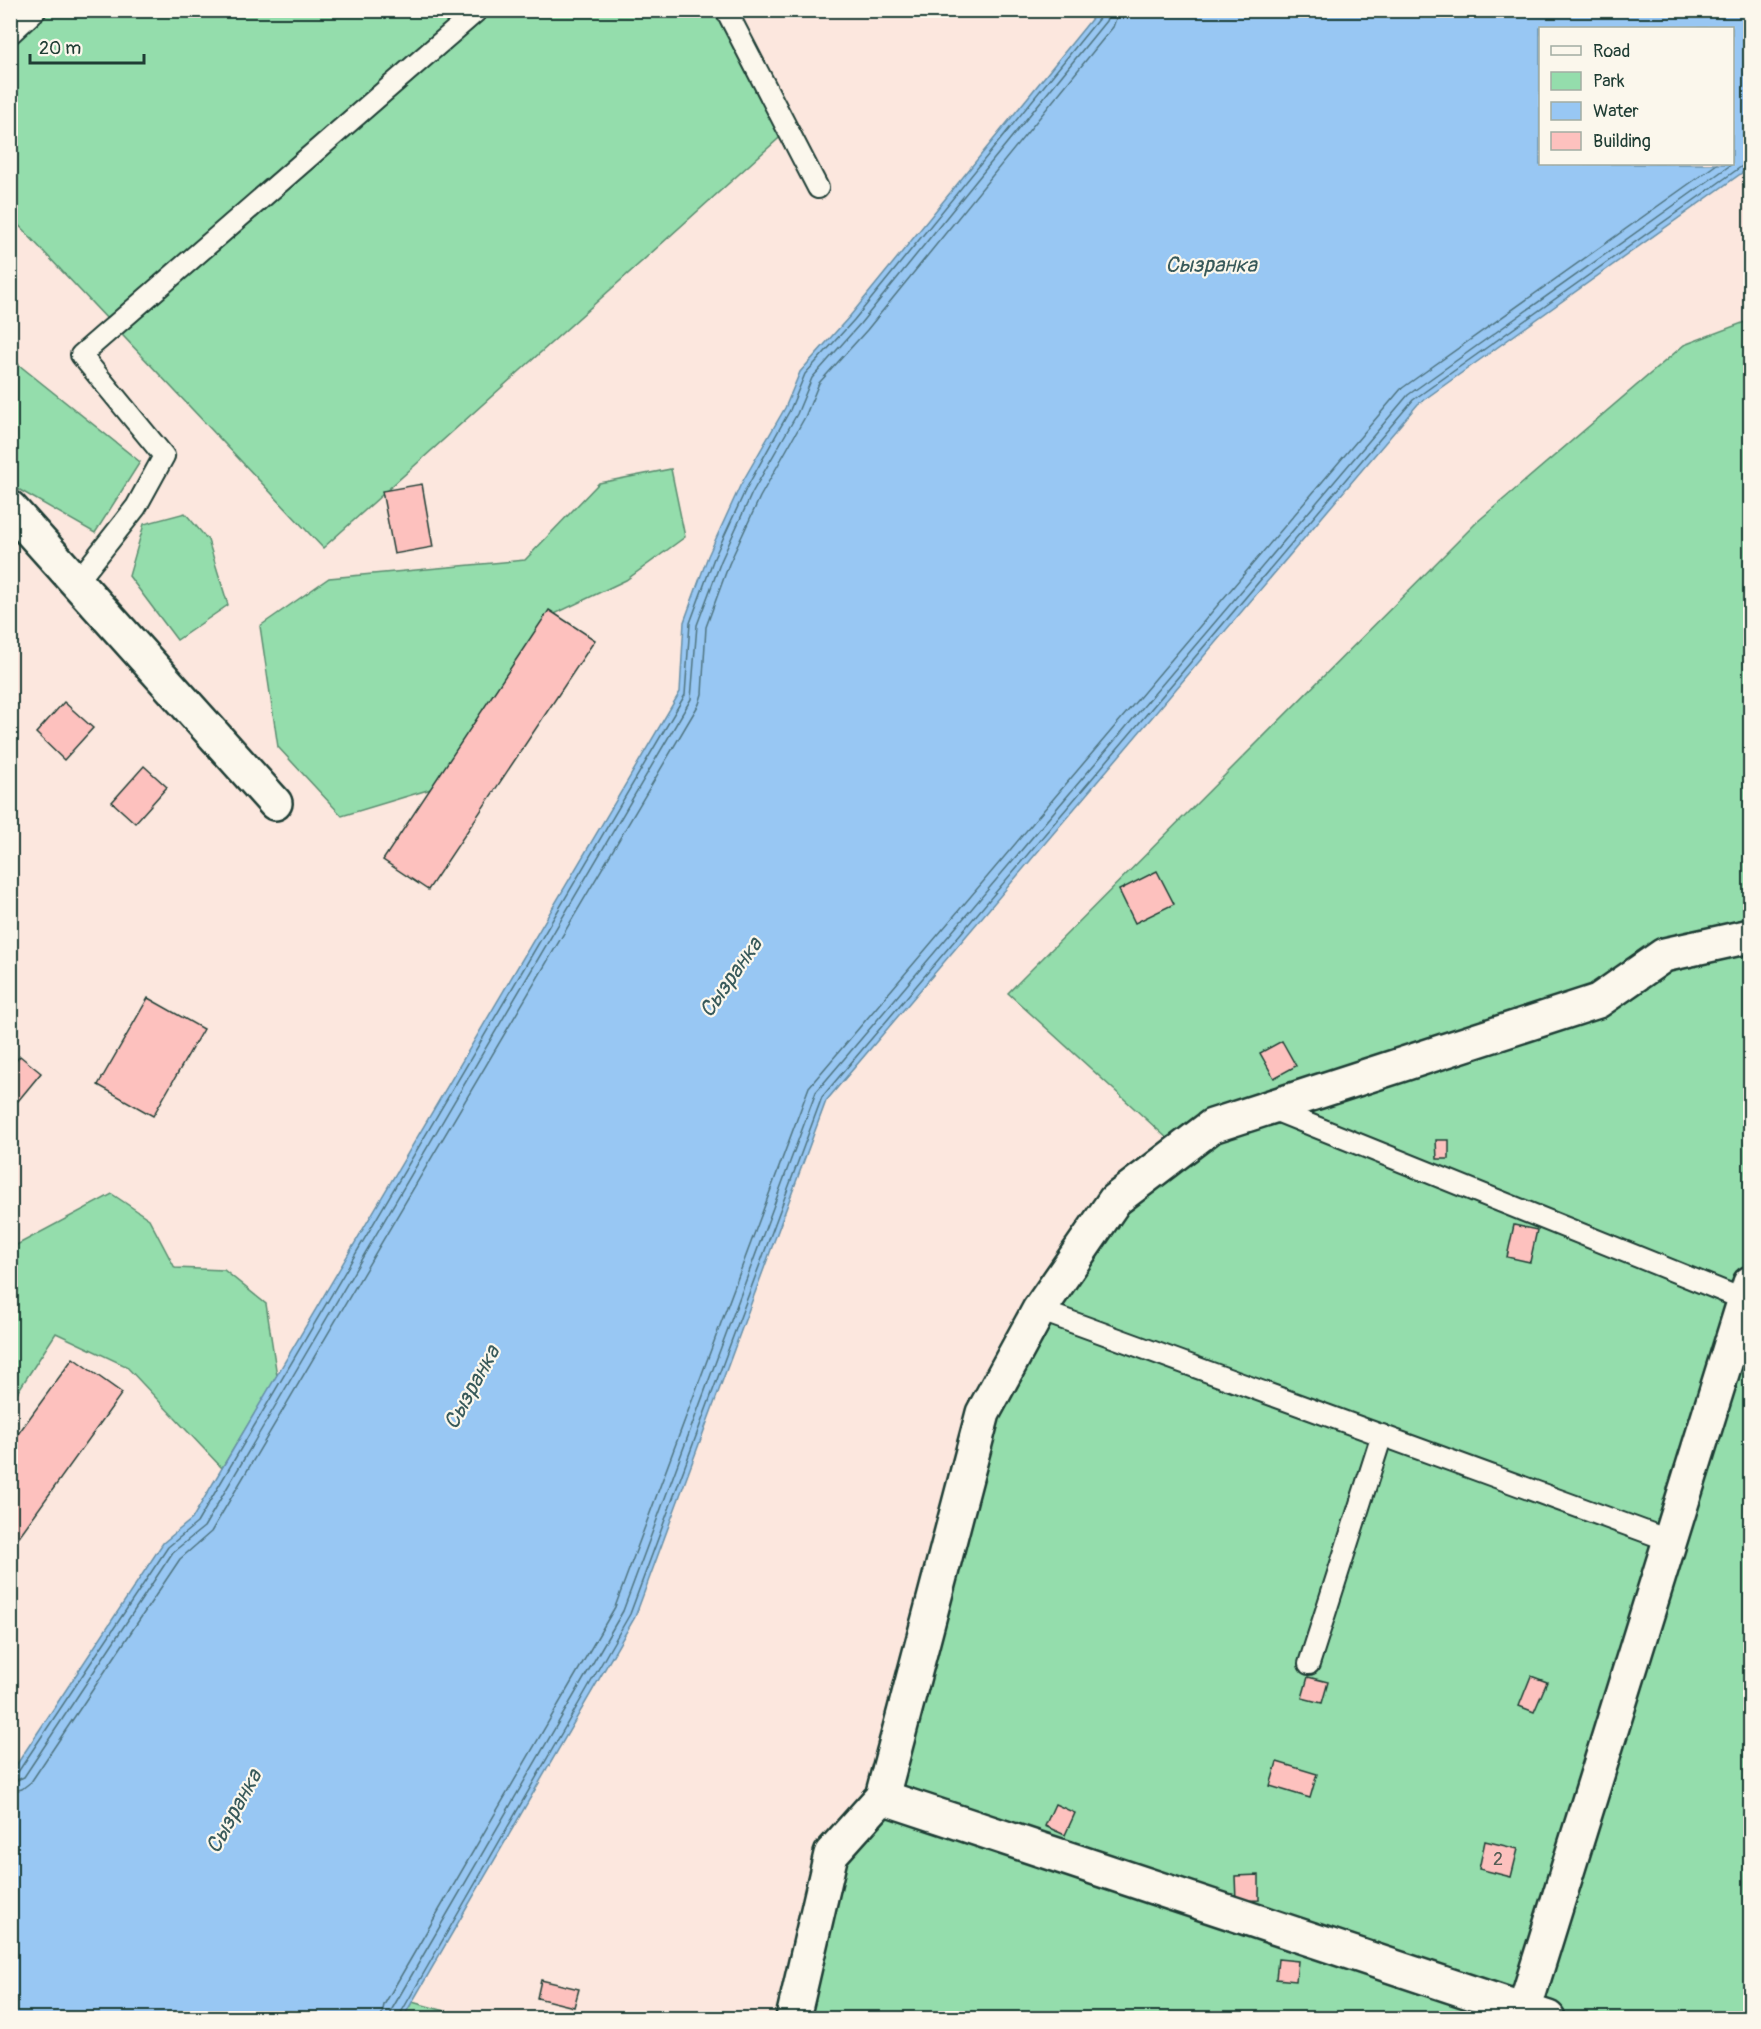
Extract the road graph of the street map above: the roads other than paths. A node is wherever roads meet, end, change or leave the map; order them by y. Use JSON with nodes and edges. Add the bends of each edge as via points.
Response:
{"nodes":[{"id":1,"x":36,"y":10,"type":"edge"},
{"id":2,"x":478,"y":10,"type":"edge"},
{"id":3,"x":726,"y":10,"type":"edge"},
{"id":4,"x":10,"y":34,"type":"edge"},
{"id":5,"x":818,"y":188,"type":"dead end"},
{"id":6,"x":10,"y":508,"type":"edge"},
{"id":7,"x":77,"y":582,"type":"junction"},
{"id":8,"x":275,"y":803,"type":"dead end"},
{"id":9,"x":1750,"y":936,"type":"edge"},
{"id":10,"x":1266,"y":1107,"type":"junction"},
{"id":11,"x":1748,"y":1291,"type":"edge"},
{"id":12,"x":1039,"y":1310,"type":"junction"},
{"id":13,"x":1382,"y":1435,"type":"junction"},
{"id":14,"x":1671,"y":1541,"type":"junction"},
{"id":15,"x":1309,"y":1664,"type":"dead end"},
{"id":16,"x":882,"y":1797,"type":"junction"},
{"id":17,"x":1536,"y":2014,"type":"edge"},
{"id":18,"x":793,"y":2019,"type":"edge"}],
"edges":[{"from":1,"to":4,"type":"lane"},
{"from":2,"to":7,"type":"lane","via":[[81,355],[164,456],[136,507]]},
{"from":3,"to":5,"type":"lane"},
{"from":6,"to":7,"type":"street"},
{"from":7,"to":8,"type":"street"},
{"from":9,"to":10,"type":"street","via":[[1664,955],[1598,1000]]},
{"from":10,"to":11,"type":"lane"},
{"from":10,"to":12,"type":"street","via":[[1212,1126],[1115,1200]]},
{"from":11,"to":14,"type":"street"},
{"from":12,"to":13,"type":"lane"},
{"from":12,"to":16,"type":"street","via":[[983,1413]]},
{"from":13,"to":14,"type":"lane"},
{"from":13,"to":15,"type":"lane"},
{"from":14,"to":17,"type":"street"},
{"from":16,"to":17,"type":"street"},
{"from":16,"to":18,"type":"street","via":[[831,1854]]}]}
